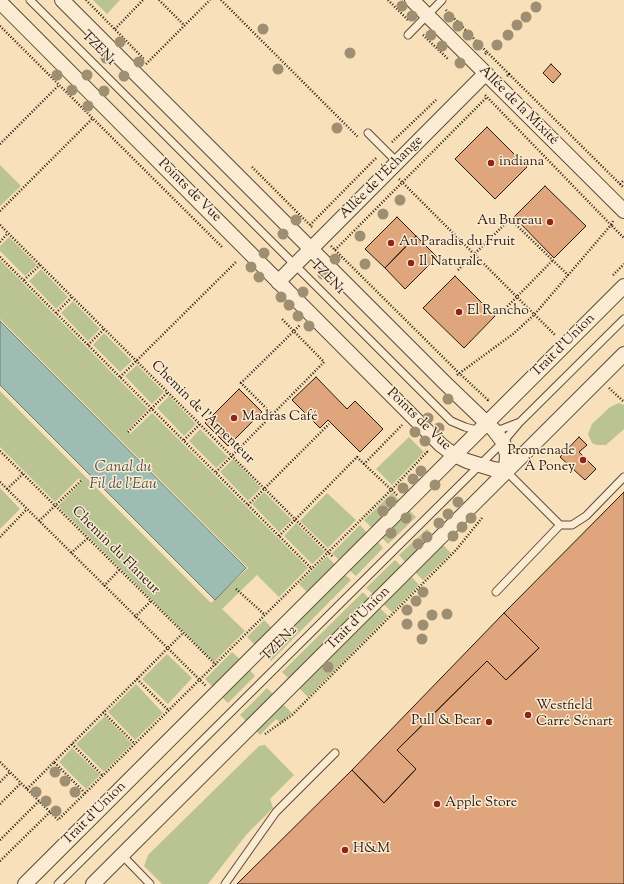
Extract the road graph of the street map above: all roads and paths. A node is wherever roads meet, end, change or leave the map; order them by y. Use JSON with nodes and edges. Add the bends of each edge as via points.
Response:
{"nodes":[{"id":1,"x":30,"y":0,"type":"edge"},
{"id":2,"x":62,"y":0,"type":"edge"},
{"id":3,"x":86,"y":0,"type":"edge"},
{"id":4,"x":159,"y":0,"type":"edge"},
{"id":5,"x":221,"y":0,"type":"edge"},
{"id":6,"x":388,"y":0,"type":"edge"},
{"id":7,"x":412,"y":0,"type":"edge"},
{"id":8,"x":0,"y":2,"type":"edge"},
{"id":9,"x":441,"y":2,"type":"edge"},
{"id":10,"x":427,"y":16,"type":"junction"},
{"id":11,"x":184,"y":25,"type":"dead end"},
{"id":12,"x":0,"y":26,"type":"edge"},
{"id":13,"x":415,"y":27,"type":"junction"},
{"id":14,"x":408,"y":35,"type":"dead end"},
{"id":15,"x":487,"y":52,"type":"dead end"},
{"id":16,"x":453,"y":64,"type":"dead end"},
{"id":17,"x":153,"y":68,"type":"dead end"},
{"id":18,"x":486,"y":73,"type":"junction"},
{"id":19,"x":509,"y":74,"type":"dead end"},
{"id":20,"x":475,"y":84,"type":"junction"},
{"id":21,"x":368,"y":133,"type":"dead end"},
{"id":22,"x":361,"y":140,"type":"dead end"},
{"id":23,"x":375,"y":154,"type":"dead end"},
{"id":24,"x":248,"y":163,"type":"dead end"},
{"id":25,"x":394,"y":166,"type":"junction"},
{"id":26,"x":624,"y":180,"type":"edge"},
{"id":27,"x":620,"y":184,"type":"junction"},
{"id":28,"x":624,"y":188,"type":"edge"},
{"id":29,"x":624,"y":211,"type":"edge"},
{"id":30,"x":0,"y":225,"type":"edge"},
{"id":31,"x":8,"y":233,"type":"junction"},
{"id":32,"x":322,"y":238,"type":"junction"},
{"id":33,"x":0,"y":242,"type":"edge"},
{"id":34,"x":311,"y":249,"type":"junction"},
{"id":35,"x":225,"y":251,"type":"dead end"},
{"id":36,"x":473,"y":254,"type":"junction"},
{"id":37,"x":231,"y":256,"type":"dead end"},
{"id":38,"x":0,"y":257,"type":"edge"},
{"id":39,"x":552,"y":261,"type":"junction"},
{"id":40,"x":236,"y":262,"type":"junction"},
{"id":41,"x":40,"y":265,"type":"junction"},
{"id":42,"x":240,"y":265,"type":"dead end"},
{"id":43,"x":295,"y":265,"type":"junction"},
{"id":44,"x":458,"y":270,"type":"dead end"},
{"id":45,"x":569,"y":276,"type":"junction"},
{"id":46,"x":24,"y":280,"type":"junction"},
{"id":47,"x":278,"y":282,"type":"junction"},
{"id":48,"x":624,"y":286,"type":"edge"},
{"id":49,"x":517,"y":296,"type":"junction"},
{"id":50,"x":72,"y":297,"type":"junction"},
{"id":51,"x":56,"y":313,"type":"junction"},
{"id":52,"x":501,"y":313,"type":"dead end"},
{"id":53,"x":534,"y":315,"type":"junction"},
{"id":54,"x":281,"y":318,"type":"dead end"},
{"id":55,"x":624,"y":319,"type":"edge"},
{"id":56,"x":296,"y":321,"type":"dead end"},
{"id":57,"x":300,"y":325,"type":"junction"},
{"id":58,"x":104,"y":329,"type":"junction"},
{"id":59,"x":294,"y":331,"type":"junction"},
{"id":60,"x":306,"y":331,"type":"dead end"},
{"id":61,"x":564,"y":344,"type":"junction"},
{"id":62,"x":88,"y":345,"type":"junction"},
{"id":63,"x":624,"y":354,"type":"edge"},
{"id":64,"x":135,"y":361,"type":"junction"},
{"id":65,"x":459,"y":373,"type":"junction"},
{"id":66,"x":120,"y":377,"type":"junction"},
{"id":67,"x":599,"y":379,"type":"junction"},
{"id":68,"x":445,"y":383,"type":"junction"},
{"id":69,"x":615,"y":385,"type":"dead end"},
{"id":70,"x":610,"y":390,"type":"junction"},
{"id":71,"x":168,"y":392,"type":"junction"},
{"id":72,"x":605,"y":395,"type":"dead end"},
{"id":73,"x":488,"y":400,"type":"dead end"},
{"id":74,"x":624,"y":402,"type":"edge"},
{"id":75,"x":504,"y":406,"type":"junction"},
{"id":76,"x":152,"y":408,"type":"junction"},
{"id":77,"x":475,"y":410,"type":"junction"},
{"id":78,"x":273,"y":415,"type":"junction"},
{"id":79,"x":412,"y":415,"type":"junction"},
{"id":80,"x":395,"y":421,"type":"dead end"},
{"id":81,"x":520,"y":422,"type":"junction"},
{"id":82,"x":200,"y":424,"type":"junction"},
{"id":83,"x":329,"y":424,"type":"dead end"},
{"id":84,"x":401,"y":426,"type":"junction"},
{"id":85,"x":487,"y":428,"type":"junction"},
{"id":86,"x":406,"y":431,"type":"dead end"},
{"id":87,"x":128,"y":432,"type":"dead end"},
{"id":88,"x":184,"y":440,"type":"junction"},
{"id":89,"x":503,"y":442,"type":"junction"},
{"id":90,"x":421,"y":447,"type":"dead end"},
{"id":91,"x":0,"y":451,"type":"edge"},
{"id":92,"x":454,"y":455,"type":"junction"},
{"id":93,"x":231,"y":457,"type":"junction"},
{"id":94,"x":364,"y":464,"type":"junction"},
{"id":95,"x":479,"y":465,"type":"junction"},
{"id":96,"x":506,"y":471,"type":"junction"},
{"id":97,"x":216,"y":472,"type":"junction"},
{"id":98,"x":23,"y":474,"type":"junction"},
{"id":99,"x":624,"y":477,"type":"edge"},
{"id":100,"x":81,"y":481,"type":"dead end"},
{"id":101,"x":0,"y":482,"type":"edge"},
{"id":102,"x":264,"y":488,"type":"junction"},
{"id":103,"x":7,"y":489,"type":"junction"},
{"id":104,"x":391,"y":490,"type":"junction"},
{"id":105,"x":248,"y":504,"type":"junction"},
{"id":106,"x":406,"y":504,"type":"junction"},
{"id":107,"x":55,"y":506,"type":"junction"},
{"id":108,"x":28,"y":509,"type":"junction"},
{"id":109,"x":485,"y":514,"type":"dead end"},
{"id":110,"x":295,"y":520,"type":"junction"},
{"id":111,"x":39,"y":521,"type":"junction"},
{"id":112,"x":560,"y":526,"type":"junction"},
{"id":113,"x":279,"y":536,"type":"junction"},
{"id":114,"x":0,"y":537,"type":"edge"},
{"id":115,"x":88,"y":538,"type":"junction"},
{"id":116,"x":440,"y":538,"type":"junction"},
{"id":117,"x":328,"y":552,"type":"junction"},
{"id":118,"x":454,"y":552,"type":"junction"},
{"id":119,"x":71,"y":553,"type":"junction"},
{"id":120,"x":343,"y":567,"type":"junction"},
{"id":121,"x":312,"y":569,"type":"junction"},
{"id":122,"x":119,"y":570,"type":"junction"},
{"id":123,"x":104,"y":586,"type":"junction"},
{"id":124,"x":236,"y":589,"type":"dead end"},
{"id":125,"x":496,"y":592,"type":"dead end"},
{"id":126,"x":151,"y":601,"type":"junction"},
{"id":127,"x":376,"y":601,"type":"junction"},
{"id":128,"x":265,"y":615,"type":"junction"},
{"id":129,"x":391,"y":615,"type":"junction"},
{"id":130,"x":135,"y":617,"type":"junction"},
{"id":131,"x":183,"y":633,"type":"junction"},
{"id":132,"x":167,"y":648,"type":"junction"},
{"id":133,"x":216,"y":665,"type":"junction"},
{"id":134,"x":136,"y":679,"type":"junction"},
{"id":135,"x":200,"y":680,"type":"junction"},
{"id":136,"x":215,"y":695,"type":"junction"},
{"id":137,"x":169,"y":711,"type":"junction"},
{"id":138,"x":103,"y":712,"type":"junction"},
{"id":139,"x":249,"y":729,"type":"junction"},
{"id":140,"x":72,"y":744,"type":"junction"},
{"id":141,"x":135,"y":744,"type":"junction"},
{"id":142,"x":335,"y":753,"type":"dead end"},
{"id":143,"x":0,"y":762,"type":"edge"},
{"id":144,"x":54,"y":762,"type":"junction"},
{"id":145,"x":10,"y":772,"type":"junction"},
{"id":146,"x":103,"y":776,"type":"junction"},
{"id":147,"x":0,"y":782,"type":"edge"},
{"id":148,"x":21,"y":783,"type":"junction"},
{"id":149,"x":27,"y":789,"type":"junction"},
{"id":150,"x":86,"y":793,"type":"junction"},
{"id":151,"x":39,"y":801,"type":"junction"},
{"id":152,"x":0,"y":804,"type":"edge"},
{"id":153,"x":50,"y":812,"type":"junction"},
{"id":154,"x":0,"y":840,"type":"edge"},
{"id":155,"x":122,"y":855,"type":"junction"},
{"id":156,"x":0,"y":861,"type":"edge"},
{"id":157,"x":25,"y":884,"type":"edge"},
{"id":158,"x":58,"y":884,"type":"edge"},
{"id":159,"x":93,"y":884,"type":"edge"},
{"id":160,"x":150,"y":884,"type":"edge"},
{"id":161,"x":225,"y":884,"type":"edge"}],
"edges":[{"from":1,"to":43,"type":"lane","name":"TZEN1"},
{"from":2,"to":34,"type":"street"},
{"from":3,"to":17,"type":"path"},
{"from":4,"to":11,"type":"path"},
{"from":5,"to":22,"type":"path"},
{"from":6,"to":13,"type":"path"},
{"from":7,"to":10,"type":"street","name":"Allée de la Mixité"},
{"from":8,"to":47,"type":"street","name":"Points de Vue"},
{"from":9,"to":10,"type":"lane"},
{"from":9,"to":15,"type":"path"},
{"from":10,"to":13,"type":"lane"},
{"from":10,"to":18,"type":"street","name":"Allée de la Mixité"},
{"from":12,"to":35,"type":"path"},
{"from":13,"to":14,"type":"lane"},
{"from":13,"to":16,"type":"path"},
{"from":18,"to":20,"type":"street","name":"Allée de l'Échange"},
{"from":18,"to":29,"type":"street","name":"Allée de la Mixité"},
{"from":19,"to":27,"type":"path"},
{"from":20,"to":25,"type":"street","name":"Allée de l'Échange"},
{"from":20,"to":45,"type":"path","via":[[610,225]]},
{"from":21,"to":25,"type":"lane"},
{"from":23,"to":25,"type":"path"},
{"from":24,"to":32,"type":"path"},
{"from":25,"to":32,"type":"street","name":"Allée de l'Échange"},
{"from":25,"to":36,"type":"path"},
{"from":26,"to":27,"type":"path"},
{"from":27,"to":28,"type":"path"},
{"from":30,"to":31,"type":"path","name":"Chemin de l'Arpenteur"},
{"from":31,"to":33,"type":"path"},
{"from":31,"to":41,"type":"path","name":"Chemin de l'Arpenteur"},
{"from":32,"to":34,"type":"street","name":"Allée de l'Échange"},
{"from":32,"to":65,"type":"path"},
{"from":34,"to":43,"type":"street","name":"Allée de l'Échange"},
{"from":34,"to":68,"type":"street"},
{"from":36,"to":39,"type":"path","via":[[510,220]]},
{"from":36,"to":44,"type":"path"},
{"from":36,"to":49,"type":"path"},
{"from":37,"to":40,"type":"path"},
{"from":38,"to":46,"type":"path"},
{"from":39,"to":45,"type":"path"},
{"from":39,"to":49,"type":"path"},
{"from":40,"to":42,"type":"path"},
{"from":40,"to":64,"type":"path"},
{"from":41,"to":46,"type":"path"},
{"from":41,"to":50,"type":"path","name":"Chemin de l'Arpenteur"},
{"from":43,"to":47,"type":"street","name":"Allée de l'Échange"},
{"from":43,"to":85,"type":"lane","name":"TZEN1","via":[[451,421],[465,427]]},
{"from":45,"to":53,"type":"path"},
{"from":46,"to":51,"type":"path"},
{"from":47,"to":79,"type":"street","name":"Points de Vue"},
{"from":48,"to":61,"type":"street","name":"Trait d'Union"},
{"from":49,"to":52,"type":"path"},
{"from":49,"to":53,"type":"path"},
{"from":50,"to":51,"type":"path"},
{"from":50,"to":58,"type":"path","name":"Chemin de l'Arpenteur"},
{"from":51,"to":62,"type":"path"},
{"from":53,"to":61,"type":"path"},
{"from":53,"to":65,"type":"path","via":[[513,334]]},
{"from":54,"to":59,"type":"path"},
{"from":55,"to":81,"type":"lane"},
{"from":56,"to":57,"type":"path"},
{"from":57,"to":59,"type":"path"},
{"from":57,"to":60,"type":"path"},
{"from":58,"to":62,"type":"path"},
{"from":58,"to":64,"type":"path","name":"Chemin de l'Arpenteur"},
{"from":59,"to":78,"type":"path","via":[[324,362]]},
{"from":59,"to":78,"type":"path","via":[[241,383]]},
{"from":61,"to":75,"type":"street","name":"Trait d'Union"},
{"from":62,"to":66,"type":"path"},
{"from":63,"to":67,"type":"street","name":"Trait d'Union"},
{"from":64,"to":66,"type":"path"},
{"from":64,"to":71,"type":"path","name":"Chemin de l'Arpenteur"},
{"from":65,"to":68,"type":"path"},
{"from":65,"to":73,"type":"path"},
{"from":66,"to":76,"type":"path"},
{"from":67,"to":70,"type":"path"},
{"from":67,"to":96,"type":"street","name":"Trait d'Union"},
{"from":68,"to":77,"type":"street"},
{"from":69,"to":70,"type":"path"},
{"from":70,"to":72,"type":"path"},
{"from":70,"to":74,"type":"path"},
{"from":71,"to":76,"type":"path"},
{"from":71,"to":82,"type":"path","name":"Chemin de l'Arpenteur"},
{"from":75,"to":77,"type":"street","name":"Trait d'Union","via":[[486,413]]},
{"from":75,"to":85,"type":"street","name":"Trait d'Union"},
{"from":76,"to":87,"type":"path"},
{"from":76,"to":88,"type":"path"},
{"from":77,"to":85,"type":"street"},
{"from":78,"to":93,"type":"path"},
{"from":79,"to":84,"type":"path"},
{"from":79,"to":92,"type":"street","name":"Points de Vue"},
{"from":80,"to":84,"type":"path"},
{"from":81,"to":85,"type":"lane","via":[[502,429]]},
{"from":81,"to":89,"type":"lane","name":"TZEN2"},
{"from":82,"to":88,"type":"path"},
{"from":82,"to":93,"type":"path","name":"Chemin de l'Arpenteur"},
{"from":83,"to":102,"type":"path"},
{"from":84,"to":86,"type":"path"},
{"from":84,"to":94,"type":"path"},
{"from":85,"to":89,"type":"street"},
{"from":85,"to":92,"type":"street","name":"Trait d'Union"},
{"from":88,"to":97,"type":"path"},
{"from":89,"to":95,"type":"lane","name":"TZEN2"},
{"from":89,"to":96,"type":"street","via":[[507,456]]},
{"from":90,"to":104,"type":"path","via":[[427,452]]},
{"from":91,"to":98,"type":"path","name":"Chemin du Flaneur"},
{"from":92,"to":95,"type":"street","name":"Points de Vue"},
{"from":92,"to":106,"type":"street","name":"Trait d'Union"},
{"from":93,"to":97,"type":"path"},
{"from":93,"to":102,"type":"path","name":"Chemin de l'Arpenteur"},
{"from":94,"to":104,"type":"path"},
{"from":94,"to":110,"type":"path","via":[[357,457]]},
{"from":95,"to":96,"type":"street","name":"Points de Vue"},
{"from":95,"to":158,"type":"lane","name":"TZEN2"},
{"from":96,"to":112,"type":"lane"},
{"from":96,"to":116,"type":"street","name":"Trait d'Union"},
{"from":97,"to":105,"type":"path"},
{"from":98,"to":103,"type":"path"},
{"from":98,"to":107,"type":"path","name":"Chemin du Flaneur"},
{"from":99,"to":112,"type":"lane","via":[[586,516],[572,525]]},
{"from":100,"to":107,"type":"path"},
{"from":101,"to":103,"type":"path"},
{"from":102,"to":105,"type":"path"},
{"from":102,"to":110,"type":"path","name":"Chemin de l'Arpenteur"},
{"from":103,"to":108,"type":"path"},
{"from":104,"to":106,"type":"path"},
{"from":104,"to":117,"type":"path"},
{"from":105,"to":113,"type":"path"},
{"from":106,"to":120,"type":"street","name":"Trait d'Union"},
{"from":107,"to":111,"type":"path"},
{"from":107,"to":115,"type":"path","name":"Chemin du Flaneur"},
{"from":108,"to":111,"type":"path"},
{"from":108,"to":114,"type":"path"},
{"from":109,"to":118,"type":"path"},
{"from":110,"to":113,"type":"path"},
{"from":110,"to":117,"type":"path","name":"Chemin de l'Arpenteur"},
{"from":111,"to":119,"type":"path"},
{"from":112,"to":125,"type":"lane"},
{"from":113,"to":121,"type":"path"},
{"from":115,"to":119,"type":"path"},
{"from":115,"to":122,"type":"path","name":"Chemin du Flaneur"},
{"from":116,"to":118,"type":"path"},
{"from":116,"to":127,"type":"street","name":"Trait d'Union"},
{"from":117,"to":120,"type":"path","name":"Chemin de l'Arpenteur"},
{"from":117,"to":121,"type":"path"},
{"from":118,"to":129,"type":"path"},
{"from":119,"to":123,"type":"path"},
{"from":120,"to":136,"type":"street","name":"Trait d'Union"},
{"from":121,"to":128,"type":"path"},
{"from":122,"to":123,"type":"path"},
{"from":122,"to":126,"type":"path","name":"Chemin du Flaneur"},
{"from":123,"to":130,"type":"path"},
{"from":124,"to":128,"type":"path"},
{"from":126,"to":130,"type":"path"},
{"from":126,"to":131,"type":"path","name":"Chemin du Flaneur"},
{"from":127,"to":129,"type":"path"},
{"from":127,"to":139,"type":"street","name":"Trait d'Union"},
{"from":128,"to":133,"type":"path"},
{"from":129,"to":139,"type":"path","via":[[292,715],[260,738]]},
{"from":130,"to":132,"type":"path"},
{"from":131,"to":132,"type":"path"},
{"from":131,"to":133,"type":"path","name":"Chemin du Flaneur"},
{"from":132,"to":134,"type":"path"},
{"from":132,"to":135,"type":"path"},
{"from":133,"to":135,"type":"path"},
{"from":134,"to":137,"type":"path"},
{"from":134,"to":138,"type":"path"},
{"from":135,"to":136,"type":"path"},
{"from":135,"to":137,"type":"path"},
{"from":136,"to":157,"type":"street","name":"Trait d'Union"},
{"from":137,"to":141,"type":"path"},
{"from":138,"to":140,"type":"path"},
{"from":138,"to":141,"type":"path"},
{"from":139,"to":155,"type":"street","name":"Trait d'Union"},
{"from":140,"to":144,"type":"path"},
{"from":140,"to":146,"type":"path"},
{"from":141,"to":146,"type":"path"},
{"from":142,"to":161,"type":"lane","via":[[276,812]]},
{"from":143,"to":145,"type":"path"},
{"from":144,"to":149,"type":"path"},
{"from":144,"to":150,"type":"path"},
{"from":145,"to":147,"type":"path"},
{"from":145,"to":148,"type":"path"},
{"from":146,"to":150,"type":"path"},
{"from":148,"to":149,"type":"path"},
{"from":148,"to":152,"type":"path"},
{"from":149,"to":151,"type":"path"},
{"from":150,"to":153,"type":"path","via":[[58,820]]},
{"from":151,"to":153,"type":"path"},
{"from":151,"to":154,"type":"path"},
{"from":153,"to":156,"type":"path"},
{"from":155,"to":159,"type":"street","name":"Trait d'Union"},
{"from":155,"to":160,"type":"lane"}]}
